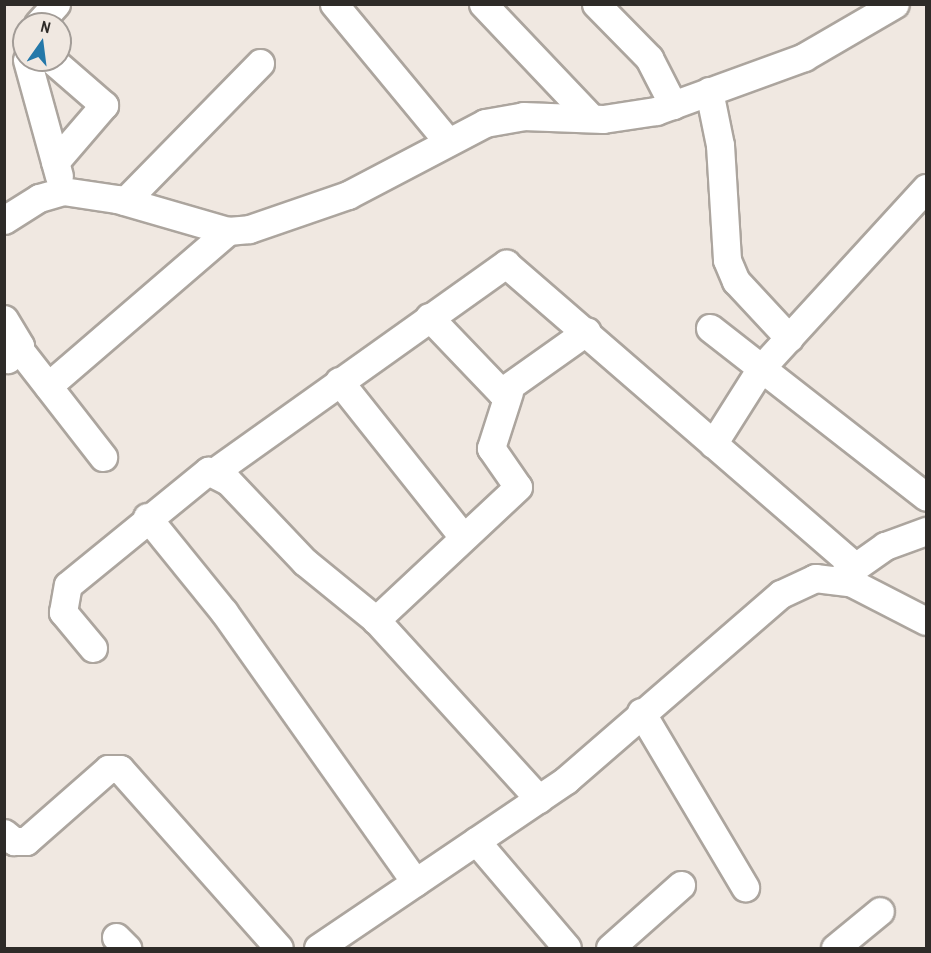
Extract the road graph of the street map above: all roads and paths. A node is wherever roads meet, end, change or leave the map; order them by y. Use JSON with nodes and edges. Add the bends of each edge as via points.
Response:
{"nodes":[{"id":1,"x":334,"y":4,"type":"edge"},
{"id":2,"x":483,"y":4,"type":"edge"},
{"id":3,"x":596,"y":4,"type":"edge"},
{"id":4,"x":895,"y":4,"type":"edge"},
{"id":5,"x":260,"y":63,"type":"dead end"},
{"id":6,"x":30,"y":72,"type":"edge"},
{"id":7,"x":66,"y":72,"type":"edge"},
{"id":8,"x":673,"y":105,"type":"junction"},
{"id":9,"x":712,"y":107,"type":"junction"},
{"id":10,"x":591,"y":118,"type":"junction"},
{"id":11,"x":448,"y":142,"type":"junction"},
{"id":12,"x":55,"y":162,"type":"junction"},
{"id":13,"x":927,"y":188,"type":"edge"},
{"id":14,"x":63,"y":191,"type":"junction"},
{"id":15,"x":125,"y":201,"type":"junction"},
{"id":16,"x":4,"y":220,"type":"edge"},
{"id":17,"x":228,"y":231,"type":"junction"},
{"id":18,"x":429,"y":317,"type":"junction"},
{"id":19,"x":4,"y":319,"type":"edge"},
{"id":20,"x":710,"y":328,"type":"dead end"},
{"id":21,"x":587,"y":331,"type":"junction"},
{"id":22,"x":789,"y":338,"type":"junction"},
{"id":23,"x":12,"y":355,"type":"edge"},
{"id":24,"x":761,"y":368,"type":"junction"},
{"id":25,"x":339,"y":381,"type":"junction"},
{"id":26,"x":48,"y":386,"type":"junction"},
{"id":27,"x":509,"y":392,"type":"junction"},
{"id":28,"x":713,"y":444,"type":"junction"},
{"id":29,"x":103,"y":457,"type":"dead end"},
{"id":30,"x":214,"y":472,"type":"junction"},
{"id":31,"x":927,"y":497,"type":"edge"},
{"id":32,"x":147,"y":517,"type":"junction"},
{"id":33,"x":927,"y":531,"type":"edge"},
{"id":34,"x":463,"y":537,"type":"junction"},
{"id":35,"x":846,"y":572,"type":"junction"},
{"id":36,"x":376,"y":620,"type":"junction"},
{"id":37,"x":927,"y":621,"type":"edge"},
{"id":38,"x":93,"y":648,"type":"dead end"},
{"id":39,"x":641,"y":712,"type":"junction"},
{"id":40,"x":539,"y":799,"type":"junction"},
{"id":41,"x":4,"y":833,"type":"edge"},
{"id":42,"x":476,"y":841,"type":"junction"},
{"id":43,"x":416,"y":882,"type":"junction"},
{"id":44,"x":681,"y":885,"type":"dead end"},
{"id":45,"x":745,"y":887,"type":"dead end"},
{"id":46,"x":880,"y":911,"type":"dead end"},
{"id":47,"x":279,"y":948,"type":"edge"},
{"id":48,"x":318,"y":948,"type":"edge"},
{"id":49,"x":567,"y":948,"type":"edge"},
{"id":50,"x":610,"y":948,"type":"edge"},
{"id":51,"x":835,"y":948,"type":"edge"}],
"edges":[{"from":1,"to":11,"type":"street"},
{"from":2,"to":10,"type":"street"},
{"from":3,"to":8,"type":"street","via":[[650,58]]},
{"from":4,"to":9,"type":"street"},
{"from":5,"to":15,"type":"street"},
{"from":6,"to":12,"type":"street"},
{"from":7,"to":12,"type":"street","via":[[104,105]]},
{"from":8,"to":9,"type":"street"},
{"from":8,"to":10,"type":"street"},
{"from":9,"to":22,"type":"street","via":[[729,267]]},
{"from":10,"to":11,"type":"street","via":[[524,116],[485,123]]},
{"from":11,"to":17,"type":"street","via":[[348,195]]},
{"from":12,"to":14,"type":"street"},
{"from":13,"to":22,"type":"street"},
{"from":14,"to":15,"type":"street"},
{"from":14,"to":16,"type":"street","via":[[39,198]]},
{"from":15,"to":17,"type":"street"},
{"from":17,"to":26,"type":"street"},
{"from":18,"to":21,"type":"street","via":[[506,264]]},
{"from":18,"to":25,"type":"street"},
{"from":18,"to":27,"type":"street","via":[[494,388]]},
{"from":19,"to":23,"type":"street"},
{"from":20,"to":24,"type":"street"},
{"from":21,"to":27,"type":"street"},
{"from":21,"to":28,"type":"street"},
{"from":22,"to":24,"type":"street"},
{"from":23,"to":26,"type":"street"},
{"from":24,"to":28,"type":"street"},
{"from":24,"to":31,"type":"street"},
{"from":25,"to":30,"type":"street"},
{"from":25,"to":34,"type":"street"},
{"from":26,"to":29,"type":"street"},
{"from":27,"to":34,"type":"street","via":[[491,448],[518,487]]},
{"from":28,"to":35,"type":"street"},
{"from":30,"to":32,"type":"street","via":[[199,475]]},
{"from":30,"to":36,"type":"street","via":[[313,570]]},
{"from":32,"to":38,"type":"street","via":[[68,585],[63,612]]},
{"from":32,"to":43,"type":"street","via":[[224,612]]},
{"from":33,"to":35,"type":"street"},
{"from":34,"to":36,"type":"street"},
{"from":35,"to":37,"type":"street"},
{"from":35,"to":39,"type":"street","via":[[815,578],[781,594]]},
{"from":36,"to":40,"type":"street"},
{"from":39,"to":40,"type":"street"},
{"from":39,"to":45,"type":"street"},
{"from":40,"to":42,"type":"street"},
{"from":41,"to":47,"type":"street","via":[[14,841],[26,841],[108,769],[120,769]]},
{"from":42,"to":43,"type":"street"},
{"from":42,"to":49,"type":"street"},
{"from":43,"to":48,"type":"street"},
{"from":44,"to":50,"type":"street"},
{"from":46,"to":51,"type":"street"}]}
